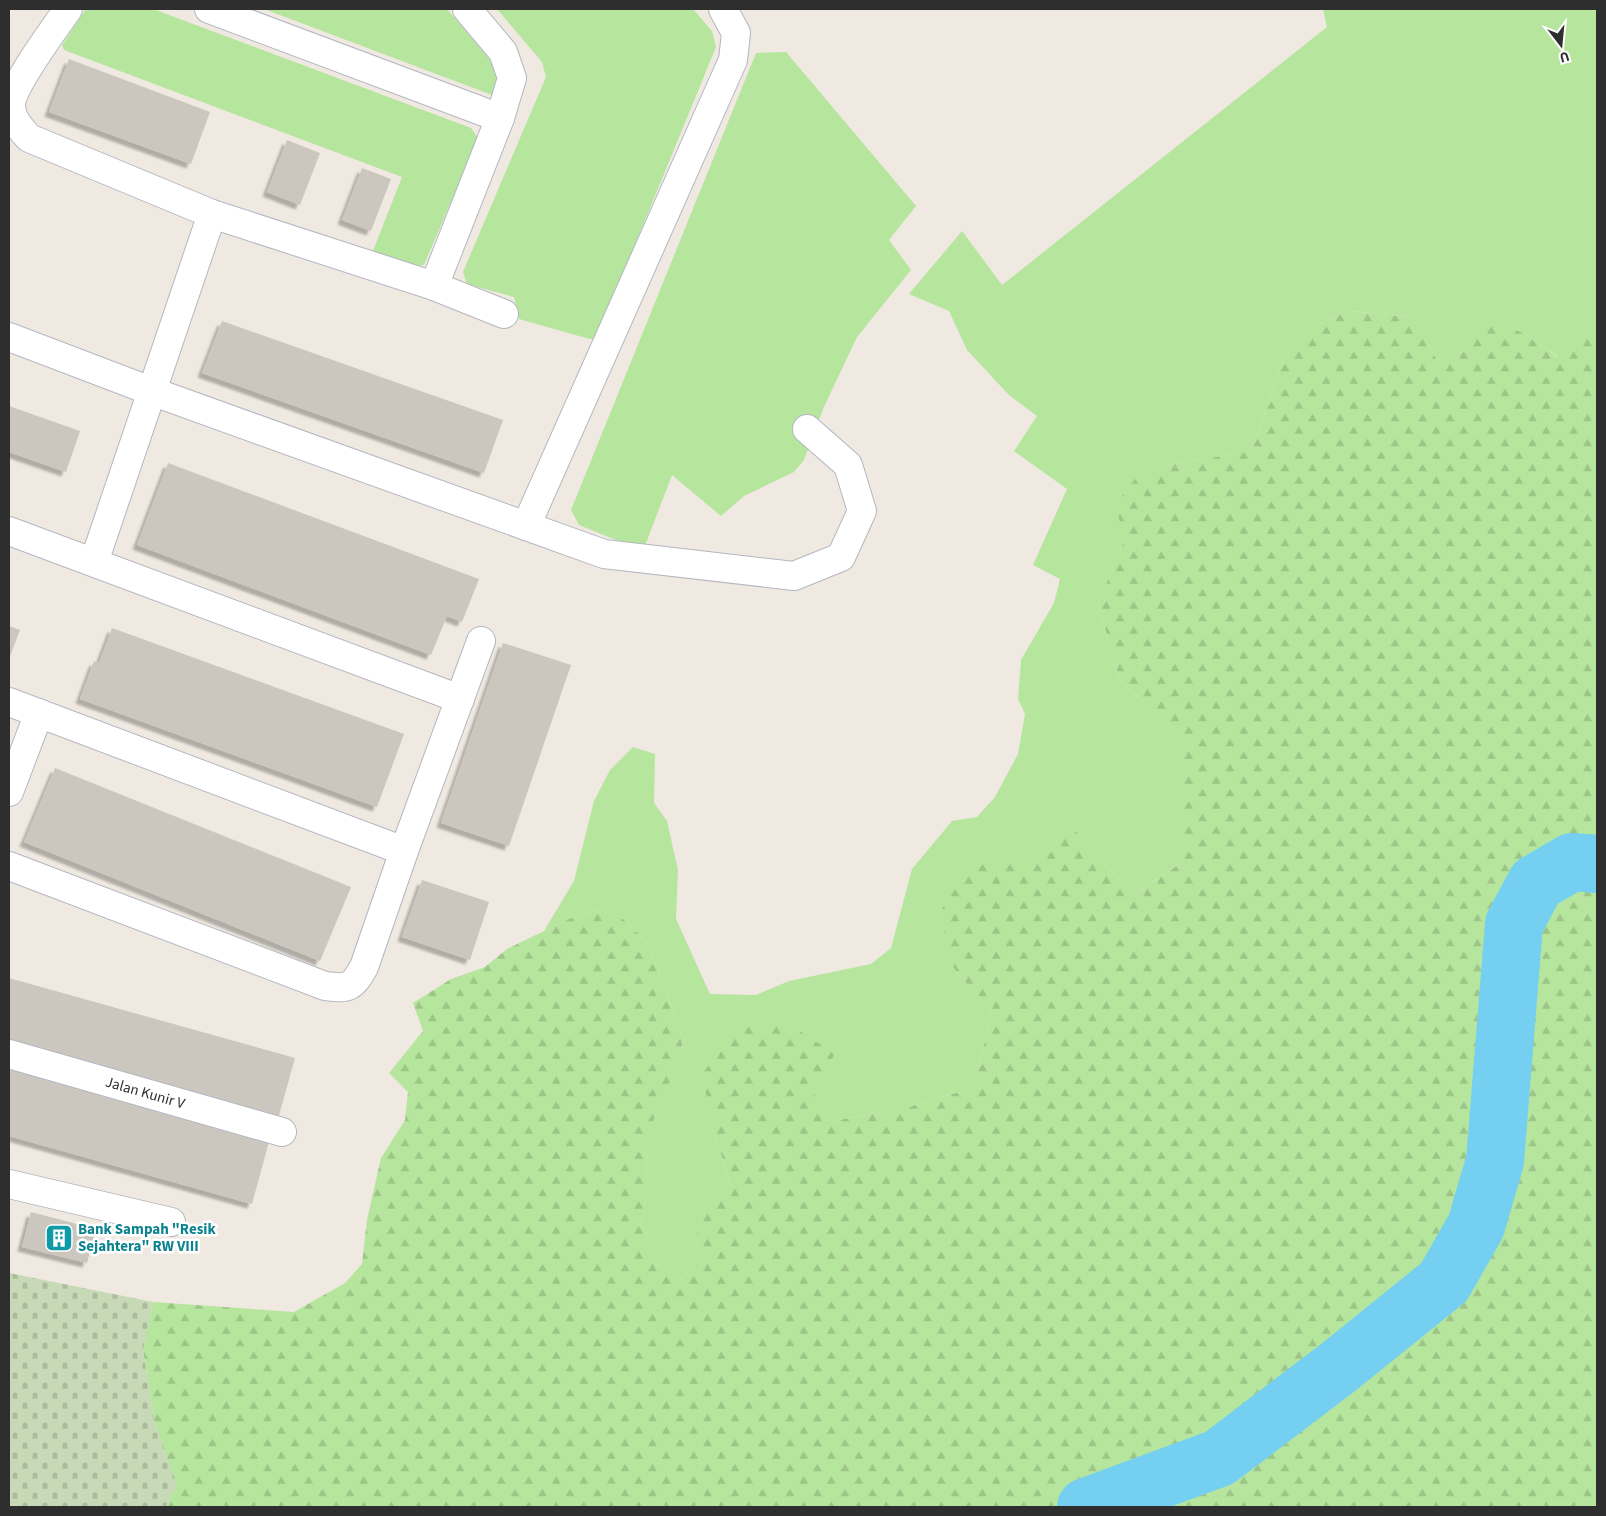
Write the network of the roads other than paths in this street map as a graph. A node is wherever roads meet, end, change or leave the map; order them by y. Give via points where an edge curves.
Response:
1 (68, 9) edge
2 (209, 9) edge
3 (467, 9) edge
4 (723, 9) edge
5 (500, 118) junction
6 (212, 214) junction
7 (434, 286) junction
8 (504, 314) dead end
9 (9, 337) edge
10 (151, 391) junction
11 (807, 429) dead end
12 (526, 526) junction
13 (9, 531) edge
14 (94, 562) junction
15 (481, 641) dead end
16 (460, 699) junction
17 (9, 702) edge
18 (39, 713) junction
19 (9, 792) edge
20 (404, 851) junction
21 (9, 866) edge
22 (9, 1054) edge
23 (282, 1132) dead end
24 (9, 1184) edge
25 (171, 1222) dead end

1 - 6 street via 15,89 11,106 16,124 29,138
2 - 5 street
3 - 5 street via 503,52 512,78
4 - 12 street via 736,33 733,60
5 - 7 street
6 - 7 street
6 - 10 street
7 - 8 street
9 - 10 street
10 - 12 street
10 - 14 street
11 - 12 street via 848,465 862,512 842,557 794,576 604,554
13 - 14 street
14 - 16 street
15 - 16 street
16 - 20 street
17 - 18 street
18 - 19 street
18 - 20 street
20 - 21 street via 364,967 355,982 342,988 325,986
22 - 23 street, Jalan Kunir V
24 - 25 street

